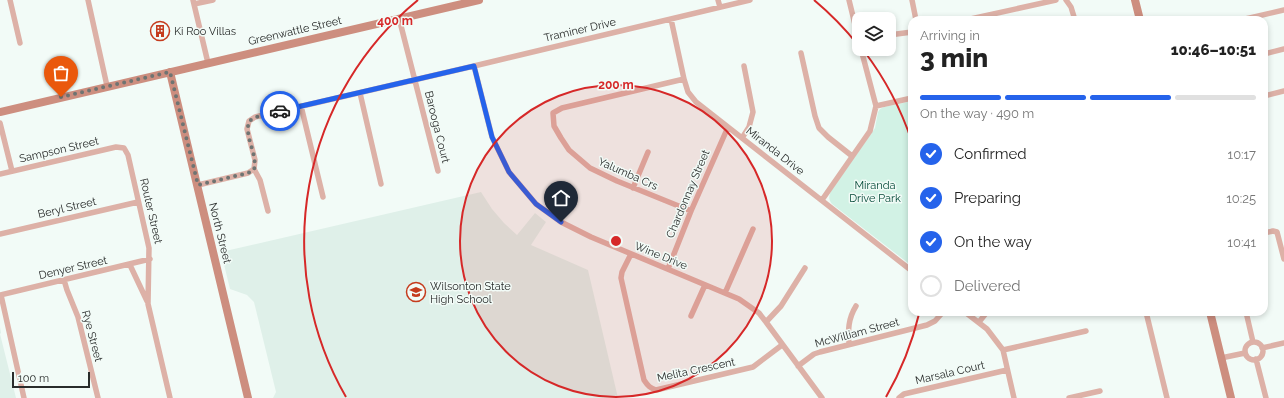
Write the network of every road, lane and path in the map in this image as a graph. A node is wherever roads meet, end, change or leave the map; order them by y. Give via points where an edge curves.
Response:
1 (10, 0) edge
2 (88, 0) edge
3 (213, 0) edge
4 (479, 0) edge
5 (718, 0) edge
6 (750, 0) edge
7 (850, 0) edge
8 (912, 0) edge
9 (1056, 0) edge
10 (1067, 0) edge
11 (1135, 0) edge
12 (194, 2) edge
13 (720, 7) junction
14 (1284, 10) edge
15 (853, 12) edge
16 (915, 16) edge
17 (984, 16) edge
18 (1074, 16) edge
19 (1139, 16) edge
20 (1258, 16) edge
21 (399, 18) junction
22 (671, 19) junction
23 (908, 33) edge
24 (896, 34) edge
25 (20, 43) dead end
26 (1284, 49) edge
27 (801, 53) dead end
28 (1268, 53) edge
29 (863, 56) edge
30 (208, 63) junction
31 (474, 66) junction
32 (744, 66) dead end
33 (170, 72) junction
34 (684, 79) junction
35 (415, 80) junction
36 (107, 86) junction
37 (1284, 91) edge
38 (360, 93) junction
39 (1268, 95) edge
40 (908, 99) edge
41 (301, 106) junction
42 (876, 106) junction
43 (0, 112) edge
44 (0, 123) edge
45 (728, 127) junction
46 (742, 138) junction
47 (124, 148) joint
48 (648, 152) dead end
49 (852, 156) junction
50 (254, 170) junction
51 (12, 171) junction
52 (438, 171) dead end
53 (0, 174) edge
54 (381, 184) dead end
55 (198, 185) junction
56 (633, 188) junction
57 (322, 197) dead end
58 (822, 200) junction
59 (138, 202) junction
60 (268, 210) dead end
61 (691, 211) junction
62 (753, 228) dead end
63 (1268, 232) edge
64 (0, 234) edge
65 (631, 254) junction
66 (150, 259) junction
67 (1284, 259) edge
68 (130, 265) junction
69 (805, 268) dead end
70 (908, 268) edge
71 (668, 269) junction
72 (64, 280) junction
73 (705, 285) junction
74 (725, 293) junction
75 (0, 295) edge
76 (148, 304) junction
77 (856, 306) dead end
78 (691, 316) dead end
79 (940, 316) edge
80 (971, 316) edge
81 (984, 316) edge
82 (1147, 316) edge
83 (1211, 316) edge
84 (1247, 316) edge
85 (766, 322) junction
86 (979, 322) junction
87 (1086, 331) dead end
88 (1253, 342) junction
89 (1284, 343) edge
90 (782, 344) junction
91 (849, 344) junction
92 (1262, 348) junction
93 (1003, 350) junction
94 (1246, 353) junction
95 (1221, 358) junction
96 (1256, 359) junction
97 (798, 366) junction
98 (1007, 370) junction
99 (1100, 391) dead end
100 (24, 398) edge
101 (98, 398) edge
102 (170, 398) edge
103 (248, 398) edge
104 (822, 398) edge
105 (899, 398) edge
106 (1014, 398) edge
107 (1070, 398) edge
108 (1167, 398) edge
109 (1231, 398) edge
110 (1266, 398) edge

1 - 25 street
2 - 36 street
3 - 12 street
4 - 21 main road, Greenwattle Street
5 - 13 street
6 - 13 street, Traminer Drive
7 - 15 street
8 - 16 street
9 - 17 street
10 - 18 street
11 - 19 main road
12 - 30 street
13 - 22 street, Traminer Drive
14 - 20 street
21 - 30 main road, Greenwattle Street
21 - 35 street, Barooga Court
22 - 31 street, Traminer Drive
22 - 34 street, Miranda Drive
23 - 24 street
26 - 28 street
27 - 49 street via 819,128
29 - 42 street
30 - 33 main road, Greenwattle Street
31 - 35 street, Traminer Drive
31 - 65 street, Wine Drive via 492,137 509,172 536,204 561,222
32 - 46 street via 753,112 749,127
33 - 36 main road, Greenwattle Street
33 - 55 main road, North Street
34 - 45 street, Miranda Drive via 688,92 696,102
34 - 56 street, Yalumba Crs via 562,108 553,113 554,126 578,159 602,175
35 - 38 street, Traminer Drive
35 - 52 street, Barooga Court
36 - 43 main road, Greenwattle Street
37 - 39 street
38 - 41 street, Traminer Drive
38 - 54 street
40 - 42 street
41 - 50 street, Traminer Drive via 249,121 247,129 255,160
41 - 57 street
42 - 49 street via 870,131
44 - 51 street
45 - 46 street, Miranda Drive
45 - 61 street, Chardonnay Street
46 - 58 street, Miranda Drive
47 - 51 street, Sampson Street via 116,147
47 - 59 street, Router Street via 128,155
48 - 56 street
49 - 58 street
50 - 55 street
50 - 60 street via 260,180
51 - 53 street, Sampson Street
55 - 103 main road, North Street
56 - 61 street, Yalumba Crs
58 - 70 street, Miranda Drive
59 - 64 street, Beryl Street
59 - 66 street, Router Street
61 - 71 street, Chardonnay Street
62 - 74 street
63 - 67 street via 1277,232
65 - 71 street, Wine Drive
65 - 90 street, Melita Crescent via 622,272 622,282 644,380 651,388 656,390 753,367
66 - 68 street, Denyer Street
66 - 76 street, Router Street
68 - 72 street, Denyer Street
68 - 76 street, Router Street
69 - 85 street via 781,306
71 - 73 street, Wine Drive
72 - 75 street, Denyer Street
72 - 101 street, Rye Street via 78,317
73 - 74 street, Wine Drive
73 - 78 street
74 - 85 street, Wine Drive via 748,305
75 - 100 street
76 - 102 street, Router Street
77 - 91 street via 849,322
79 - 91 street, McWilliam Street via 922,327
80 - 86 street
81 - 86 street
82 - 108 street
83 - 95 main road
84 - 88 street
85 - 90 street, Wine Drive
86 - 93 street via 988,329
87 - 93 street
88 - 92 street
88 - 94 street via 1247,346
89 - 92 street
90 - 97 street, Wine Drive
91 - 97 street, McWilliam Street via 820,352
92 - 96 street via 1262,355
93 - 98 street
94 - 95 street
94 - 96 street via 1251,359
95 - 109 main road
96 - 110 street
97 - 104 street, Wine Drive
98 - 105 street, Marsala Court via 904,394
98 - 106 street
99 - 107 street

